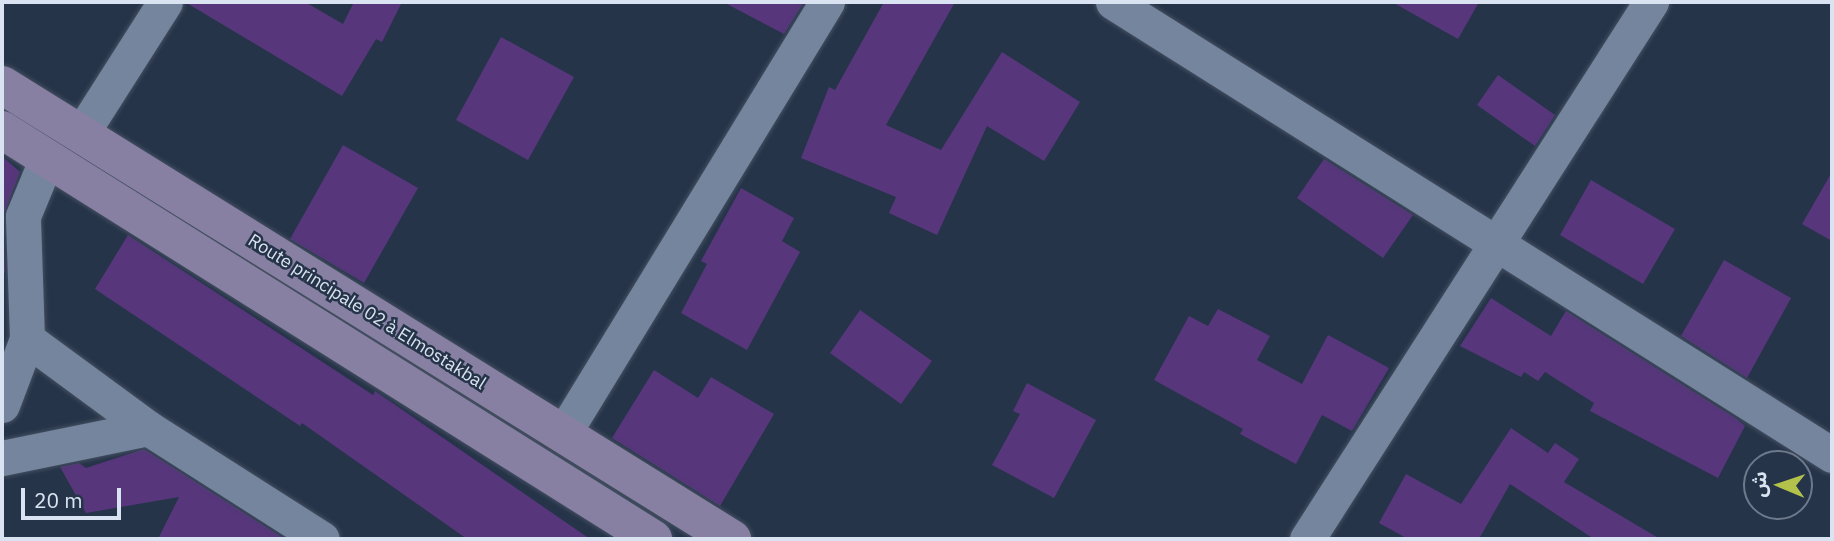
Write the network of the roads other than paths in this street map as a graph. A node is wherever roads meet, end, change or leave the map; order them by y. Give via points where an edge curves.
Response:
1 (165, 2) edge
2 (827, 2) edge
3 (1113, 2) edge
4 (1651, 2) edge
5 (2, 85) edge
6 (2, 130) edge
7 (81, 134) junction
8 (47, 158) junction
9 (1496, 244) junction
10 (27, 339) junction
11 (2, 405) edge
12 (148, 428) junction
13 (564, 435) junction
14 (1832, 455) edge
15 (2, 458) edge
16 (613, 529) edge
17 (323, 539) edge
18 (653, 539) edge
19 (732, 539) edge
20 (1307, 539) edge

1 - 7 street
2 - 13 street
3 - 9 street
4 - 9 street
5 - 7 main road, Route principale 02 à Elmostakbal
6 - 8 main road
7 - 13 main road, Route principale 02 à Elmostakbal
8 - 10 street via 23,216
8 - 16 main road
9 - 14 street
9 - 20 street
10 - 11 street
10 - 12 street
12 - 15 street
12 - 17 street
13 - 19 main road, Route principale 02 à Elmostakbal
16 - 18 main road

